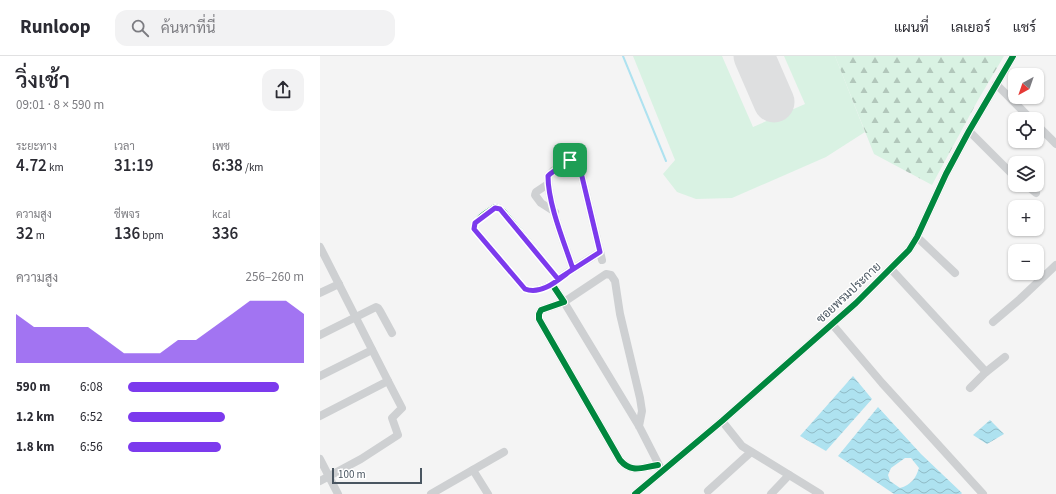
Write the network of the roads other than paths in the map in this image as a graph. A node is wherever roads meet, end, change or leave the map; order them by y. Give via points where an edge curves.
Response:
1 (1014, 56) edge
2 (996, 84) junction
3 (1024, 112) edge
4 (969, 131) junction
5 (1044, 132) edge
6 (1056, 144) edge
7 (1008, 170) edge
8 (548, 184) junction
9 (554, 212) junction
10 (917, 237) junction
11 (321, 250) edge
12 (1056, 265) edge
13 (573, 269) junction
14 (891, 269) junction
15 (955, 274) dead end
16 (555, 281) junction
17 (339, 284) junction
18 (320, 293) edge
19 (564, 302) junction
20 (356, 317) junction
21 (993, 322) dead end
22 (832, 324) junction
23 (392, 333) dead end
24 (320, 335) edge
25 (372, 350) junction
26 (1005, 357) dead end
27 (986, 372) junction
28 (320, 376) edge
29 (388, 381) junction
30 (970, 388) dead end
31 (320, 416) edge
32 (722, 421) junction
33 (639, 426) junction
34 (504, 452) dead end
35 (751, 452) junction
36 (320, 459) edge
37 (660, 468) junction
38 (473, 470) junction
39 (789, 475) junction
40 (328, 476) junction
41 (320, 481) edge
42 (708, 491) dead end
43 (338, 494) edge
44 (432, 494) edge
45 (488, 494) edge
46 (635, 494) edge
47 (771, 494) edge
48 (820, 494) edge
49 (983, 494) edge

1 - 2 street, ซอยพรมประกาย
2 - 3 street
2 - 4 street, ซอยพรมประกาย
4 - 7 street
4 - 10 street, ซอยพรมประกาย
5 - 6 street
8 - 9 street
8 - 9 street via 536,192 535,196
8 - 13 street via 548,176 570,160 579,164 601,256
9 - 13 street
10 - 14 street, ซอยพรมประกาย
10 - 15 street
11 - 17 street
12 - 21 street
13 - 16 street
14 - 22 street, ซอยพรมประกาย
14 - 27 street
16 - 16 street via 541,289 525,289 474,229 477,220 495,208 503,211
16 - 19 street
17 - 18 street
17 - 20 street
19 - 33 street
19 - 33 street via 602,276 608,274 614,278 642,406
19 - 37 street via 541,310 539,319 620,460 624,466 632,469
20 - 23 street via 376,307
20 - 24 street
20 - 25 street
22 - 32 street, ซอยพรมประกาย
22 - 49 street
25 - 28 street
25 - 29 street
26 - 27 street
27 - 30 street
29 - 31 street
29 - 40 street via 402,408 392,418 398,435 362,459
32 - 35 street via 742,446
32 - 37 street, ซอยพรมประกาย
33 - 37 street
34 - 38 street
35 - 39 street
35 - 42 street
36 - 40 street
37 - 46 street, ซอยพรมประกาย
38 - 44 street
38 - 45 street
39 - 47 street
39 - 48 street
40 - 41 street
40 - 43 street

